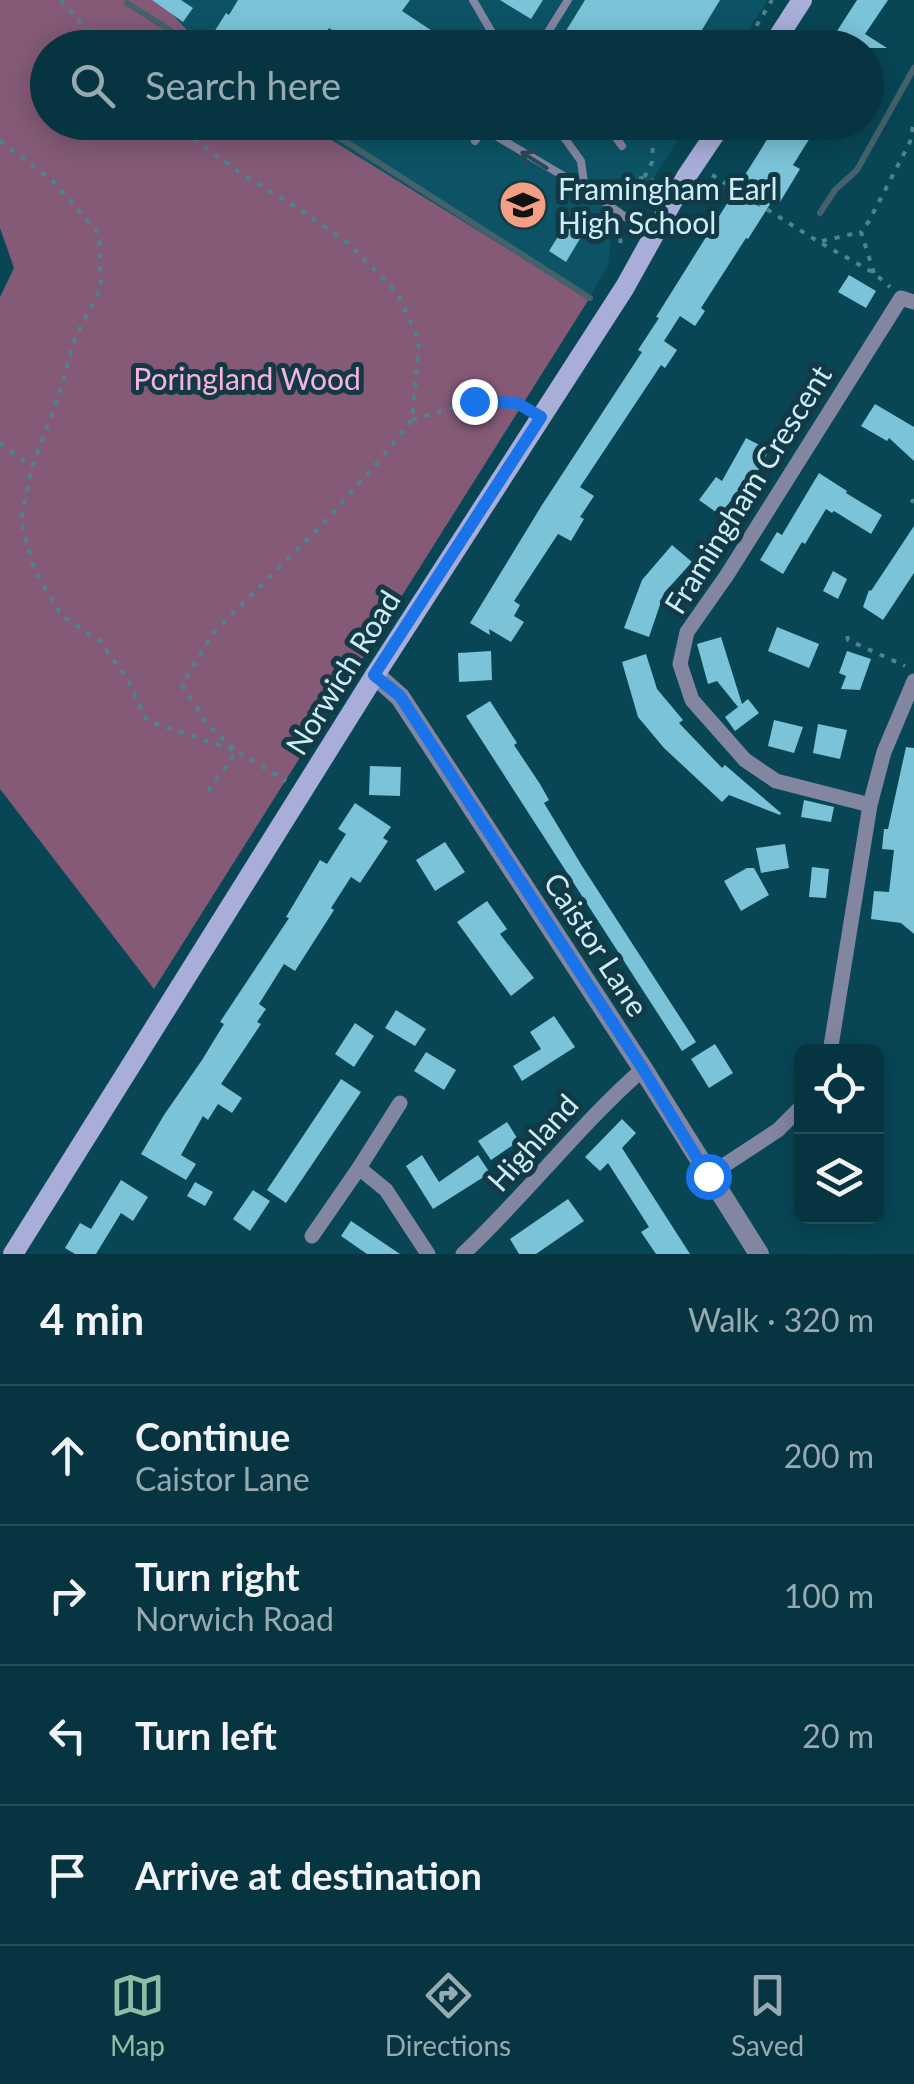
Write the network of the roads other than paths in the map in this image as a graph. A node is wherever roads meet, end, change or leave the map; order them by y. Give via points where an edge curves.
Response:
1 (473, 0) edge
2 (568, 0) edge
3 (802, 0) edge
4 (490, 30) edge
5 (549, 30) edge
6 (783, 30) edge
7 (508, 140) edge
8 (567, 140) edge
9 (618, 140) edge
10 (711, 140) edge
11 (622, 146) dead end
12 (585, 190) junction
13 (652, 236) junction
14 (908, 300) edge
15 (374, 675) junction
16 (914, 681) edge
17 (870, 805) junction
18 (831, 1044) edge
19 (643, 1069) junction
20 (400, 1103) dead end
21 (794, 1114) edge
22 (359, 1168) junction
23 (708, 1176) junction
24 (312, 1236) dead end
25 (13, 1254) edge
26 (428, 1254) edge
27 (463, 1254) edge
28 (759, 1254) edge

1 - 4 lane
2 - 5 lane
3 - 6 main road
12 -> 7 lane
8 - 12 lane via 581,161
9 - 11 lane
10 - 13 main road, Norwich Road
12 - 13 lane
13 - 15 main road, Norwich Road
14 - 17 street, Framingham Crescent via 687,632 680,664 692,700 745,760 776,781
15 - 19 street, Caistor Lane via 400,696
15 - 25 main road, Norwich Road
16 - 17 street
17 - 18 street
19 - 23 street, Caistor Lane
19 - 27 street, Highland
20 - 22 street
21 - 23 street
22 - 24 street
22 - 26 street via 386,1190
23 - 28 street, Caistor Lane

